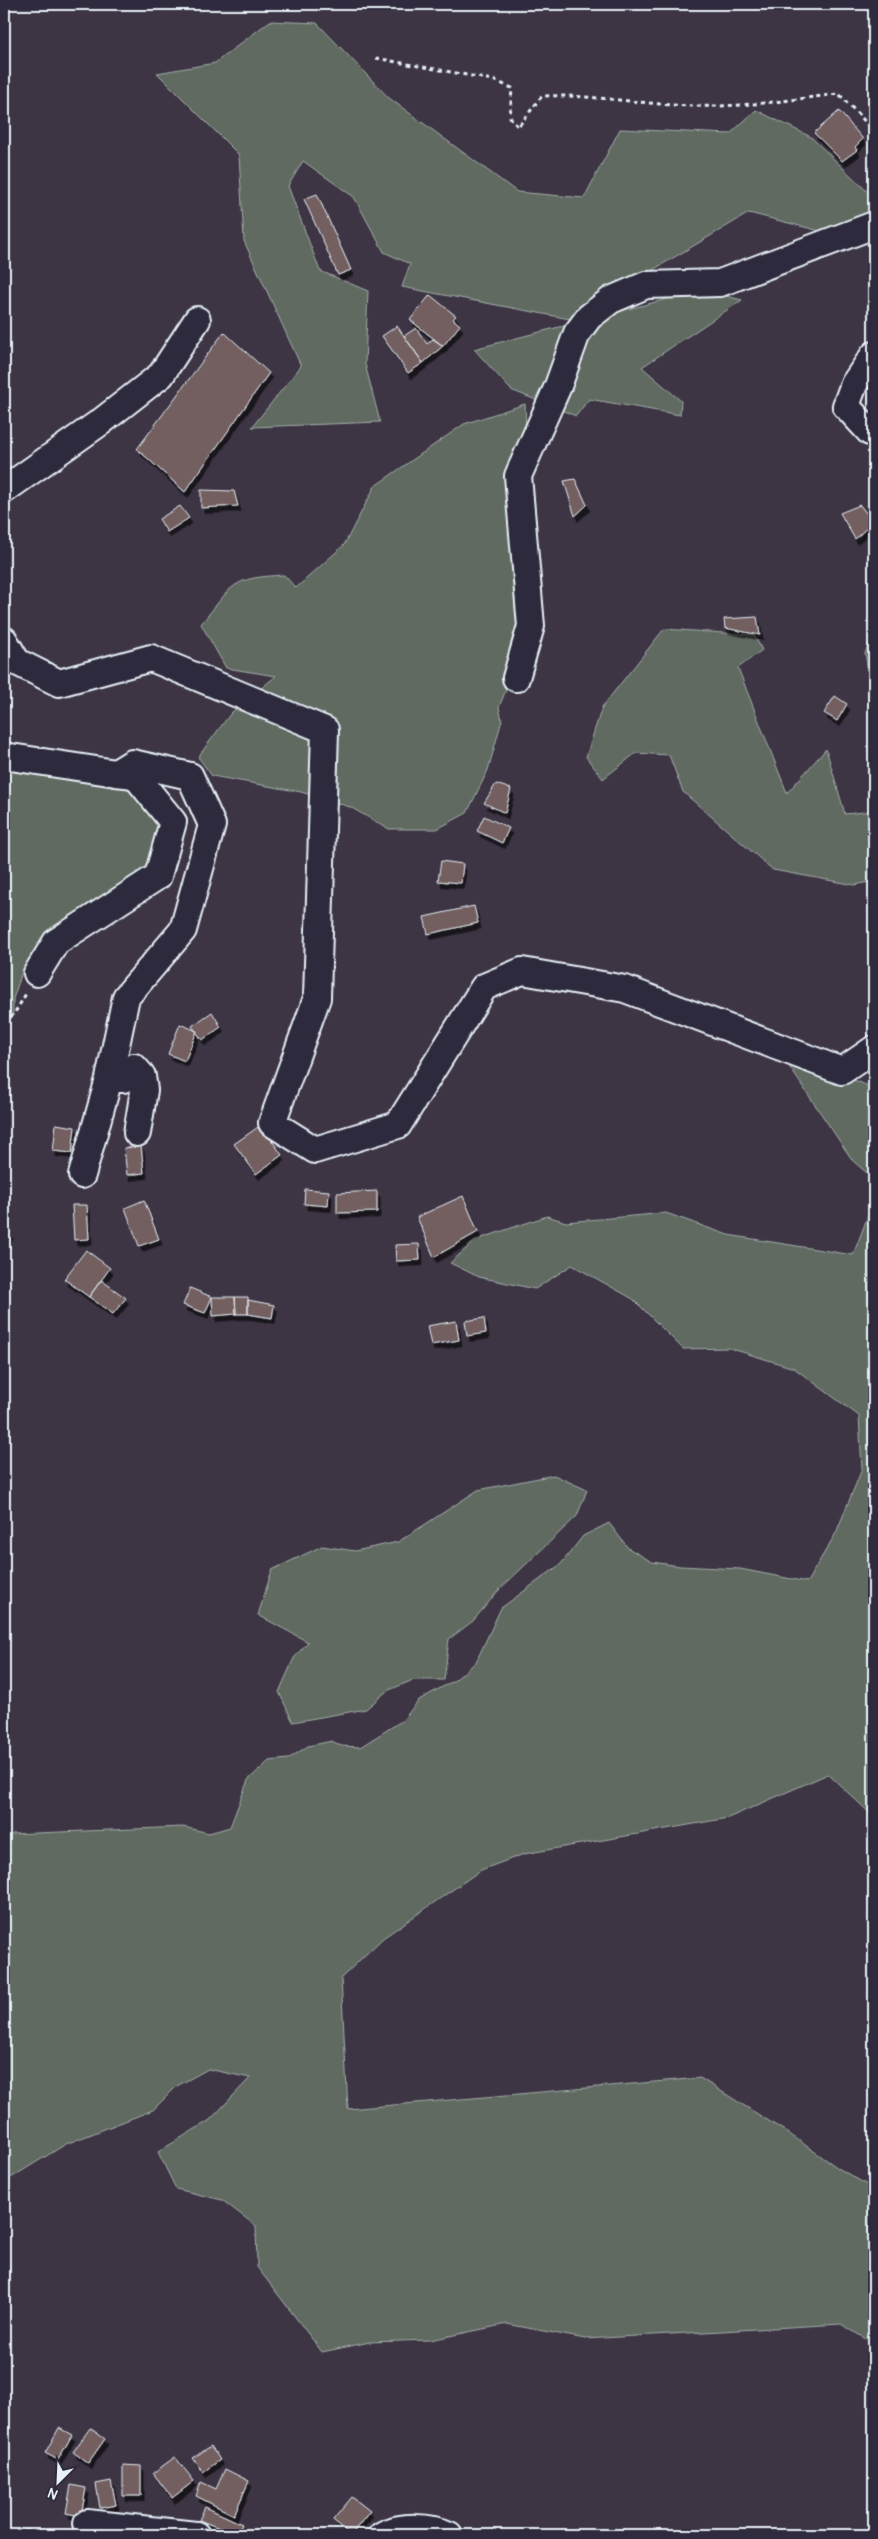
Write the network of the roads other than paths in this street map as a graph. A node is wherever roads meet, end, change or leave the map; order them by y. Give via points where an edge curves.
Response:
1 (874, 224) edge
2 (197, 320) dead end
3 (874, 354) edge
4 (870, 432) dead end
5 (4, 490) edge
6 (4, 640) edge
7 (516, 678) dead end
8 (4, 756) edge
9 (116, 773) junction
10 (37, 973) road end
11 (874, 1049) edge
12 (109, 1079) junction
13 (137, 1133) dead end
14 (82, 1175) dead end
15 (87, 2523) dead end
16 (196, 2535) edge
17 (382, 2535) edge
18 (450, 2535) edge

1 - 7 street via 720,283 646,285 611,300 589,317 577,333 558,386 518,476 531,626
2 - 5 street via 161,375
3 - 4 street via 854,384 846,406
6 - 11 street via 17,662 59,683 150,658 324,730 317,998 272,1123 315,1150 398,1125 484,987 522,971 625,989 842,1071
8 - 9 street
9 - 10 street via 135,775 173,822 158,876 56,942
9 - 12 street via 132,763 190,776 212,825 183,930 126,997
12 - 13 street via 124,1079 134,1067 142,1076 144,1090
12 - 14 street
15 - 16 street
17 - 18 street via 412,2528

